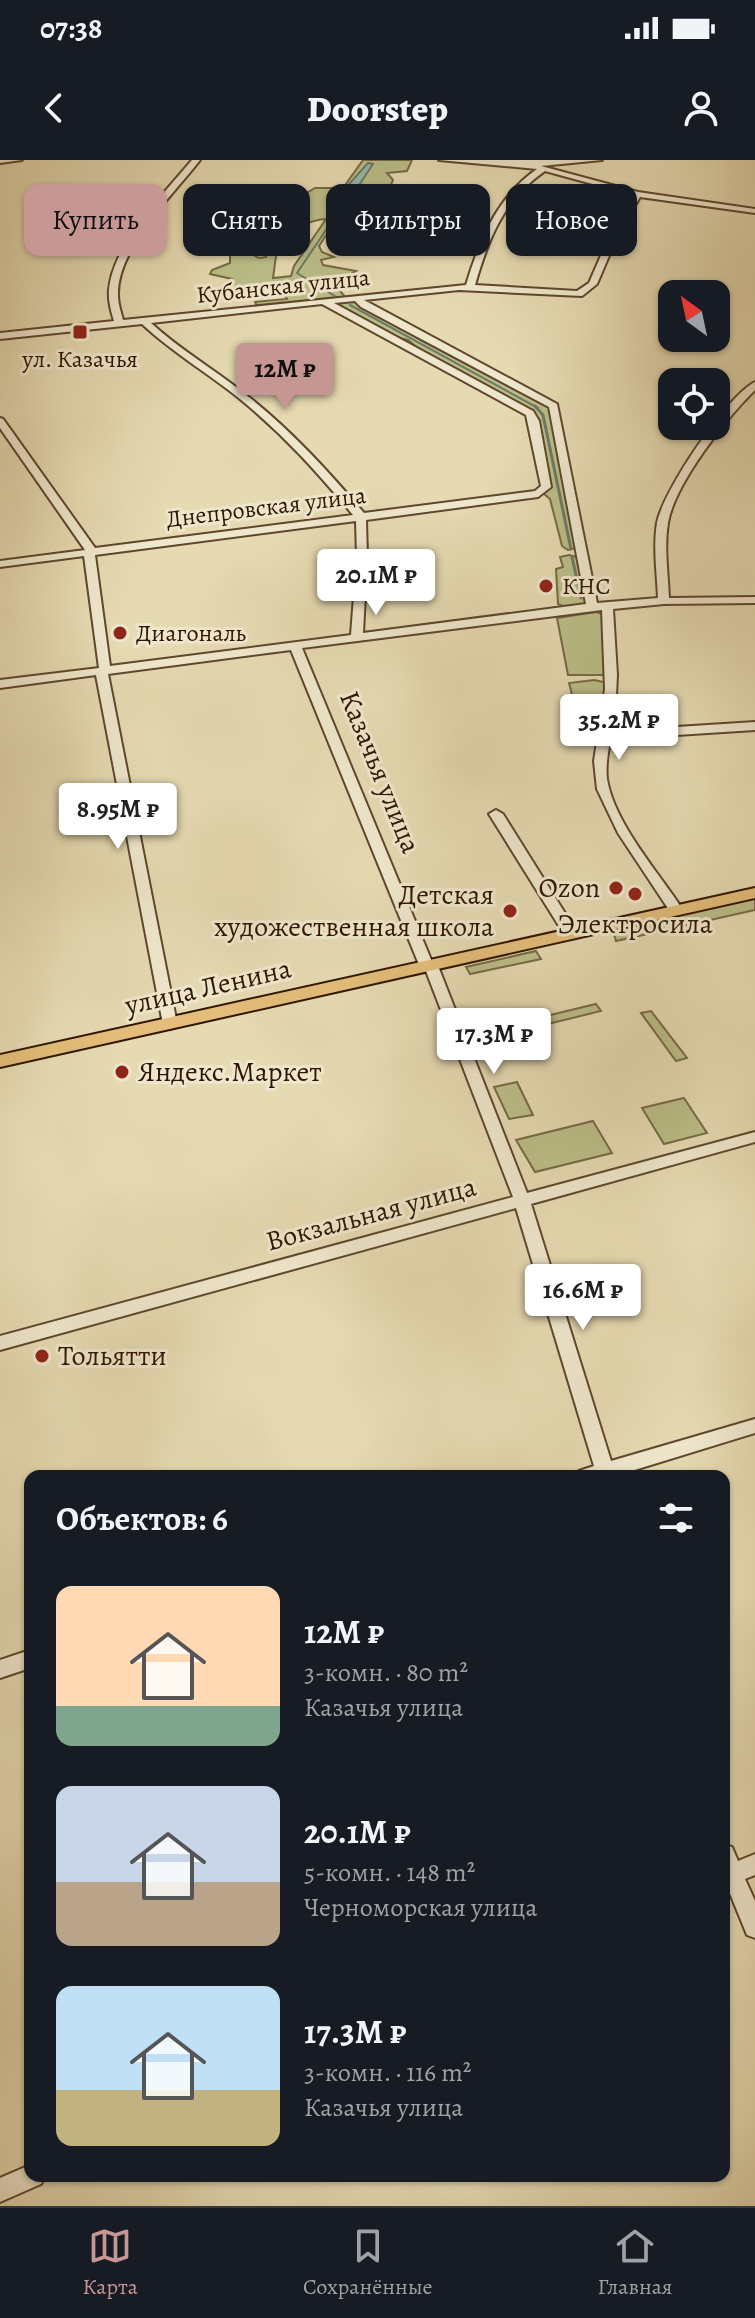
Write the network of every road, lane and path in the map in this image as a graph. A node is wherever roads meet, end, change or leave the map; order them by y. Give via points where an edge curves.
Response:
1 (18, 160) edge
2 (196, 160) edge
3 (443, 160) edge
4 (598, 160) edge
5 (0, 161) edge
6 (502, 162) edge
7 (526, 164) junction
8 (543, 169) junction
9 (638, 194) junction
10 (755, 211) edge
11 (470, 287) junction
12 (358, 299) junction
13 (325, 302) junction
14 (144, 321) junction
15 (119, 324) junction
16 (0, 336) edge
17 (755, 385) edge
18 (0, 421) edge
19 (361, 517) junction
20 (91, 552) junction
21 (0, 564) edge
22 (755, 600) edge
23 (664, 601) junction
24 (607, 605) junction
25 (592, 607) junction
26 (357, 637) junction
27 (295, 645) junction
28 (103, 671) junction
29 (0, 684) edge
30 (608, 718) junction
31 (755, 726) edge
32 (496, 814) dead end
33 (755, 893) edge
34 (676, 910) junction
35 (571, 934) junction
36 (429, 966) junction
37 (170, 1024) junction
38 (0, 1061) edge
39 (755, 1137) edge
40 (522, 1200) junction
41 (0, 1343) edge
42 (755, 1426) edge
43 (604, 1470) edge
44 (615, 1470) edge
45 (24, 1661) edge
46 (0, 1669) edge
47 (755, 1864) edge
48 (730, 1867) edge
49 (730, 1876) edge
50 (755, 1927) edge
51 (24, 2180) edge
52 (0, 2190) edge

1 - 5 street
2 - 15 street via 125,255 112,291
3 - 6 street
4 - 7 street
6 - 7 street
7 - 8 street
8 - 9 street
8 - 11 street via 493,220
9 - 10 street
9 - 11 street, Кубанская улица via 585,291
11 - 12 street, Кубанская улица
12 - 13 street, Кубанская улица
12 - 25 street via 426,341 554,406
13 - 14 street, Кубанская улица
13 - 19 street, Днепровская улица via 530,413 546,487 538,494
14 - 15 street, Кубанская улица
14 - 19 street via 307,453
15 - 16 street, Кубанская улица
17 - 23 street via 731,409 665,512
18 - 20 street
19 - 20 street, Днепровская улица
19 - 26 street
20 - 21 street, Днепровская улица
20 - 28 street
22 - 23 street
23 - 24 street
24 - 25 street
24 - 30 street
25 - 26 street
26 - 27 street
27 - 28 street
27 - 36 street, Казачья улица
28 - 29 street
28 - 37 street
30 - 31 street via 661,732
30 - 34 street via 600,752 606,798
32 - 35 street
33 - 34 main road, улица Ленина
34 - 35 main road, улица Ленина
35 - 36 main road, улица Ленина
36 - 37 main road, улица Ленина
36 - 40 street, Казачья улица
37 - 38 main road, улица Ленина
39 - 40 street, Вокзальная улица
40 - 41 street, Вокзальная улица
40 - 43 street, Казачья улица
42 - 44 street
45 - 46 street
47 - 48 street
49 - 50 street
51 - 52 street

